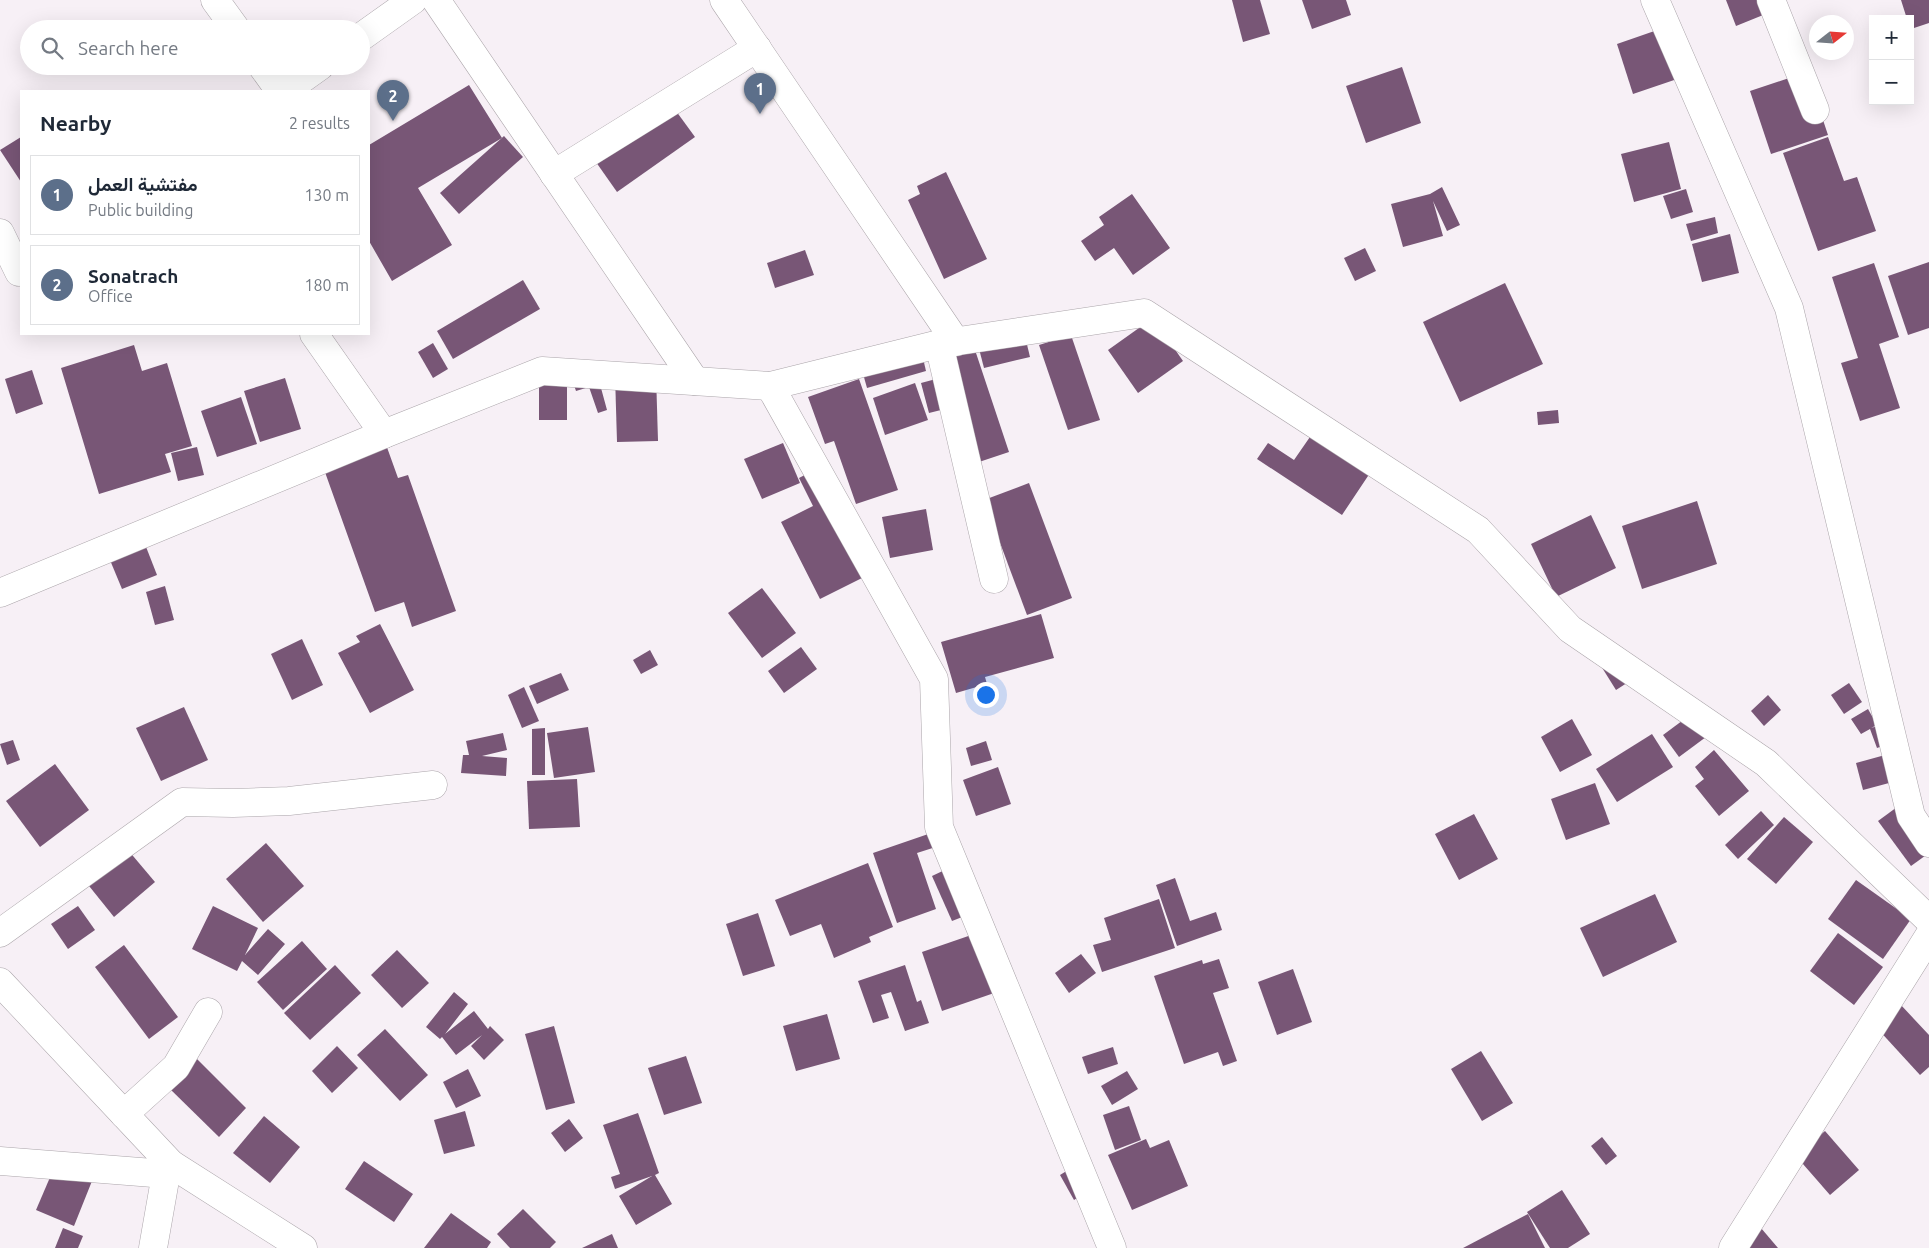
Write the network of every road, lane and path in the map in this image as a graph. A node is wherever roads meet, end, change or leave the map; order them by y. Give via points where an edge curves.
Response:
1 (215, 0) edge
2 (413, 0) edge
3 (436, 0) edge
4 (724, 0) edge
5 (1655, 0) edge
6 (1772, 0) edge
7 (229, 20) edge
8 (370, 31) edge
9 (757, 48) junction
10 (268, 75) edge
11 (307, 75) edge
12 (279, 90) edge
13 (286, 90) edge
14 (1815, 110) dead end
15 (554, 174) junction
16 (0, 233) edge
17 (13, 276) edge
18 (315, 335) edge
19 (948, 343) junction
20 (695, 381) junction
21 (770, 386) junction
22 (384, 434) junction
23 (994, 579) dead end
24 (0, 593) edge
25 (434, 784) dead end
26 (1929, 843) edge
27 (1929, 920) edge
28 (0, 933) edge
29 (1929, 936) edge
30 (0, 982) edge
31 (208, 1012) dead end
32 (124, 1114) junction
33 (0, 1161) edge
34 (168, 1169) junction
35 (153, 1248) edge
36 (303, 1248) edge
37 (1112, 1248) edge
38 (1733, 1248) edge

1 - 7 street
2 - 8 street
3 - 15 street
4 - 9 street
5 - 26 street via 1789,308 1911,816
6 - 14 street
9 - 15 street
9 - 19 street
10 - 12 street
11 - 13 street
15 - 20 street
16 - 17 street
18 - 22 street
19 - 21 street
19 - 23 street
19 - 27 street via 1144,312 1478,530 1570,629 1766,763
20 - 21 street
20 - 22 street via 542,371
21 - 37 street via 934,679 939,827
22 - 24 street
25 - 28 street via 290,801 182,802
29 - 38 street
30 - 32 street
31 - 32 street via 176,1067
32 - 34 street
33 - 34 street
34 - 35 street
34 - 36 street

